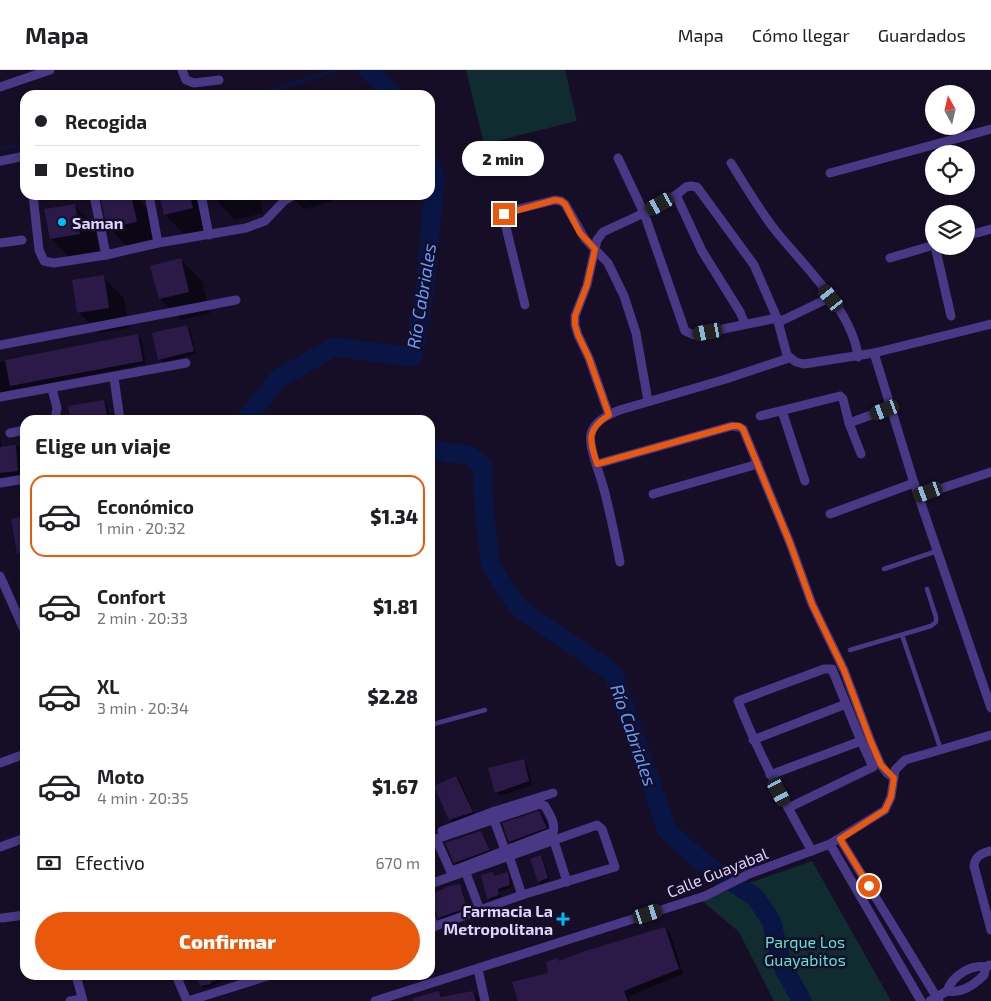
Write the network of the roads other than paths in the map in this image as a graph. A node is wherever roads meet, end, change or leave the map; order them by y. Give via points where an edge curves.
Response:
1 (50, 70) edge
2 (182, 70) edge
3 (219, 80) dead end
4 (0, 87) edge
5 (991, 129) edge
6 (20, 157) edge
7 (618, 158) dead end
8 (0, 161) edge
9 (731, 163) dead end
10 (830, 173) dead end
11 (676, 195) junction
12 (34, 200) edge
13 (95, 200) edge
14 (150, 200) edge
15 (202, 200) edge
16 (285, 200) edge
17 (644, 214) junction
18 (991, 229) edge
19 (975, 233) edge
20 (210, 235) junction
21 (22, 240) dead end
22 (0, 243) edge
23 (158, 243) junction
24 (925, 248) edge
25 (595, 249) junction
26 (106, 255) junction
27 (936, 255) edge
28 (890, 258) dead end
29 (831, 298) junction
30 (236, 300) dead end
31 (525, 305) dead end
32 (951, 316) dead end
33 (778, 320) junction
34 (745, 324) junction
35 (991, 324) edge
36 (0, 345) edge
37 (874, 353) junction
38 (858, 357) junction
39 (790, 358) junction
40 (186, 363) dead end
41 (114, 378) junction
42 (52, 389) junction
43 (0, 397) edge
44 (648, 401) junction
45 (891, 410) junction
46 (782, 411) junction
47 (56, 415) edge
48 (119, 415) edge
49 (609, 415) junction
50 (760, 416) dead end
51 (849, 423) junction
52 (20, 431) edge
53 (10, 433) dead end
54 (860, 454) dead end
55 (597, 464) junction
56 (758, 464) junction
57 (991, 472) edge
58 (20, 480) edge
59 (805, 481) dead end
60 (0, 483) edge
61 (914, 484) junction
62 (653, 494) dead end
63 (918, 496) junction
64 (830, 514) dead end
65 (937, 551) junction
66 (620, 562) dead end
67 (884, 569) dead end
68 (0, 576) edge
69 (927, 589) dead end
70 (20, 621) edge
71 (902, 635) junction
72 (850, 650) dead end
73 (846, 704) junction
74 (991, 708) edge
75 (484, 710) dead end
76 (435, 724) edge
77 (991, 735) edge
78 (753, 740) junction
79 (861, 741) junction
80 (941, 750) junction
81 (20, 756) edge
82 (0, 763) edge
83 (770, 775) junction
84 (894, 778) junction
85 (553, 793) dead end
86 (788, 808) junction
87 (494, 820) junction
88 (435, 837) edge
89 (435, 837) edge
90 (840, 839) junction
91 (20, 840) edge
92 (554, 840) junction
93 (435, 843) edge
94 (830, 844) junction
95 (0, 846) edge
96 (812, 851) junction
97 (991, 851) edge
98 (507, 853) junction
99 (451, 872) junction
100 (466, 872) junction
101 (435, 877) edge
102 (435, 882) edge
103 (567, 882) junction
104 (522, 895) junction
105 (480, 910) junction
106 (20, 916) edge
107 (2, 918) dead end
108 (435, 926) edge
109 (991, 930) edge
110 (989, 965) edge
111 (478, 969) junction
112 (77, 980) edge
113 (178, 980) edge
114 (251, 980) edge
115 (947, 991) junction
116 (82, 1000) edge
117 (936, 1000) edge
118 (70, 1001) edge
119 (188, 1001) edge
120 (375, 1001) edge
121 (485, 1001) edge
122 (921, 1001) edge

1 - 4 street
2 - 3 street via 186,80 194,83
5 - 10 street
6 - 8 street
7 - 17 street
9 - 29 street via 775,230
11 - 17 street
11 - 33 street via 688,186 697,187 754,265
11 - 34 street via 702,251
12 - 26 street via 39,250 44,261 54,263
13 - 26 street
14 - 23 street
15 - 20 street
16 - 20 street via 265,220 246,228
17 - 25 street via 603,232
17 - 34 street via 685,331 694,335
18 - 19 street
20 - 23 street
21 - 22 street
23 - 26 street
24 - 28 street
25 - 31 street via 580,233 561,201 504,213
25 - 44 street via 611,268 628,306
25 - 49 street via 575,325
27 - 32 street
29 - 33 street
29 - 38 street via 854,337
30 - 36 street
33 - 34 street
33 - 39 street
35 - 37 street
37 - 38 street
37 - 45 street
38 - 39 street via 804,364
39 - 44 street
40 - 41 street
41 - 42 street
41 - 48 street
42 - 43 street
42 - 47 street
44 - 49 street
45 - 51 street
45 - 61 street
46 - 50 street
46 - 51 street via 840,396
46 - 59 street
49 - 55 street via 591,433 590,441
51 - 54 street
52 - 53 street
55 - 56 street via 736,426 743,429
55 - 66 street
56 - 62 street
56 - 84 street via 812,604 844,670 871,742 881,765
57 - 63 street
58 - 60 street
61 - 63 street
61 - 64 street
63 - 65 street
65 - 67 lane
65 - 74 street
68 - 70 street
69 - 71 lane via 936,622
71 - 72 lane
71 - 80 lane
73 - 78 street
73 - 78 street via 835,672 828,668 746,697 738,701
73 - 79 street
75 - 76 lane
77 - 80 street
78 - 83 street
79 - 83 street
79 - 86 street via 873,767
80 - 84 street via 905,760 895,770
81 - 82 street
83 - 86 street
84 - 90 street, Calle Guayabal via 885,810
85 - 88 street via 495,811
86 - 96 street
87 - 89 street
87 - 98 street
87 - 98 street via 543,804 554,823 553,832
90 - 94 street, Calle Guayabal
90 - 117 street
91 - 95 street
92 - 98 street
92 - 103 street
92 - 103 street via 597,825 602,829 615,867
93 - 99 street
94 - 96 street, Calle Guayabal
94 - 122 street
96 - 111 street, Calle Guayabal via 749,874 705,896
97 - 109 street via 979,855 974,866
98 - 99 street
98 - 100 street
98 - 104 street
99 - 101 street
100 - 102 street
100 - 105 street
103 - 104 street
104 - 105 street
105 - 108 street
106 - 107 street
110 - 115 street via 972,967 950,982
110 - 115 street via 984,975 966,989 957,993
111 - 120 street, Calle Guayabal
111 - 121 street
112 - 116 street
113 - 119 street
114 - 119 street
115 - 117 street
116 - 118 street

